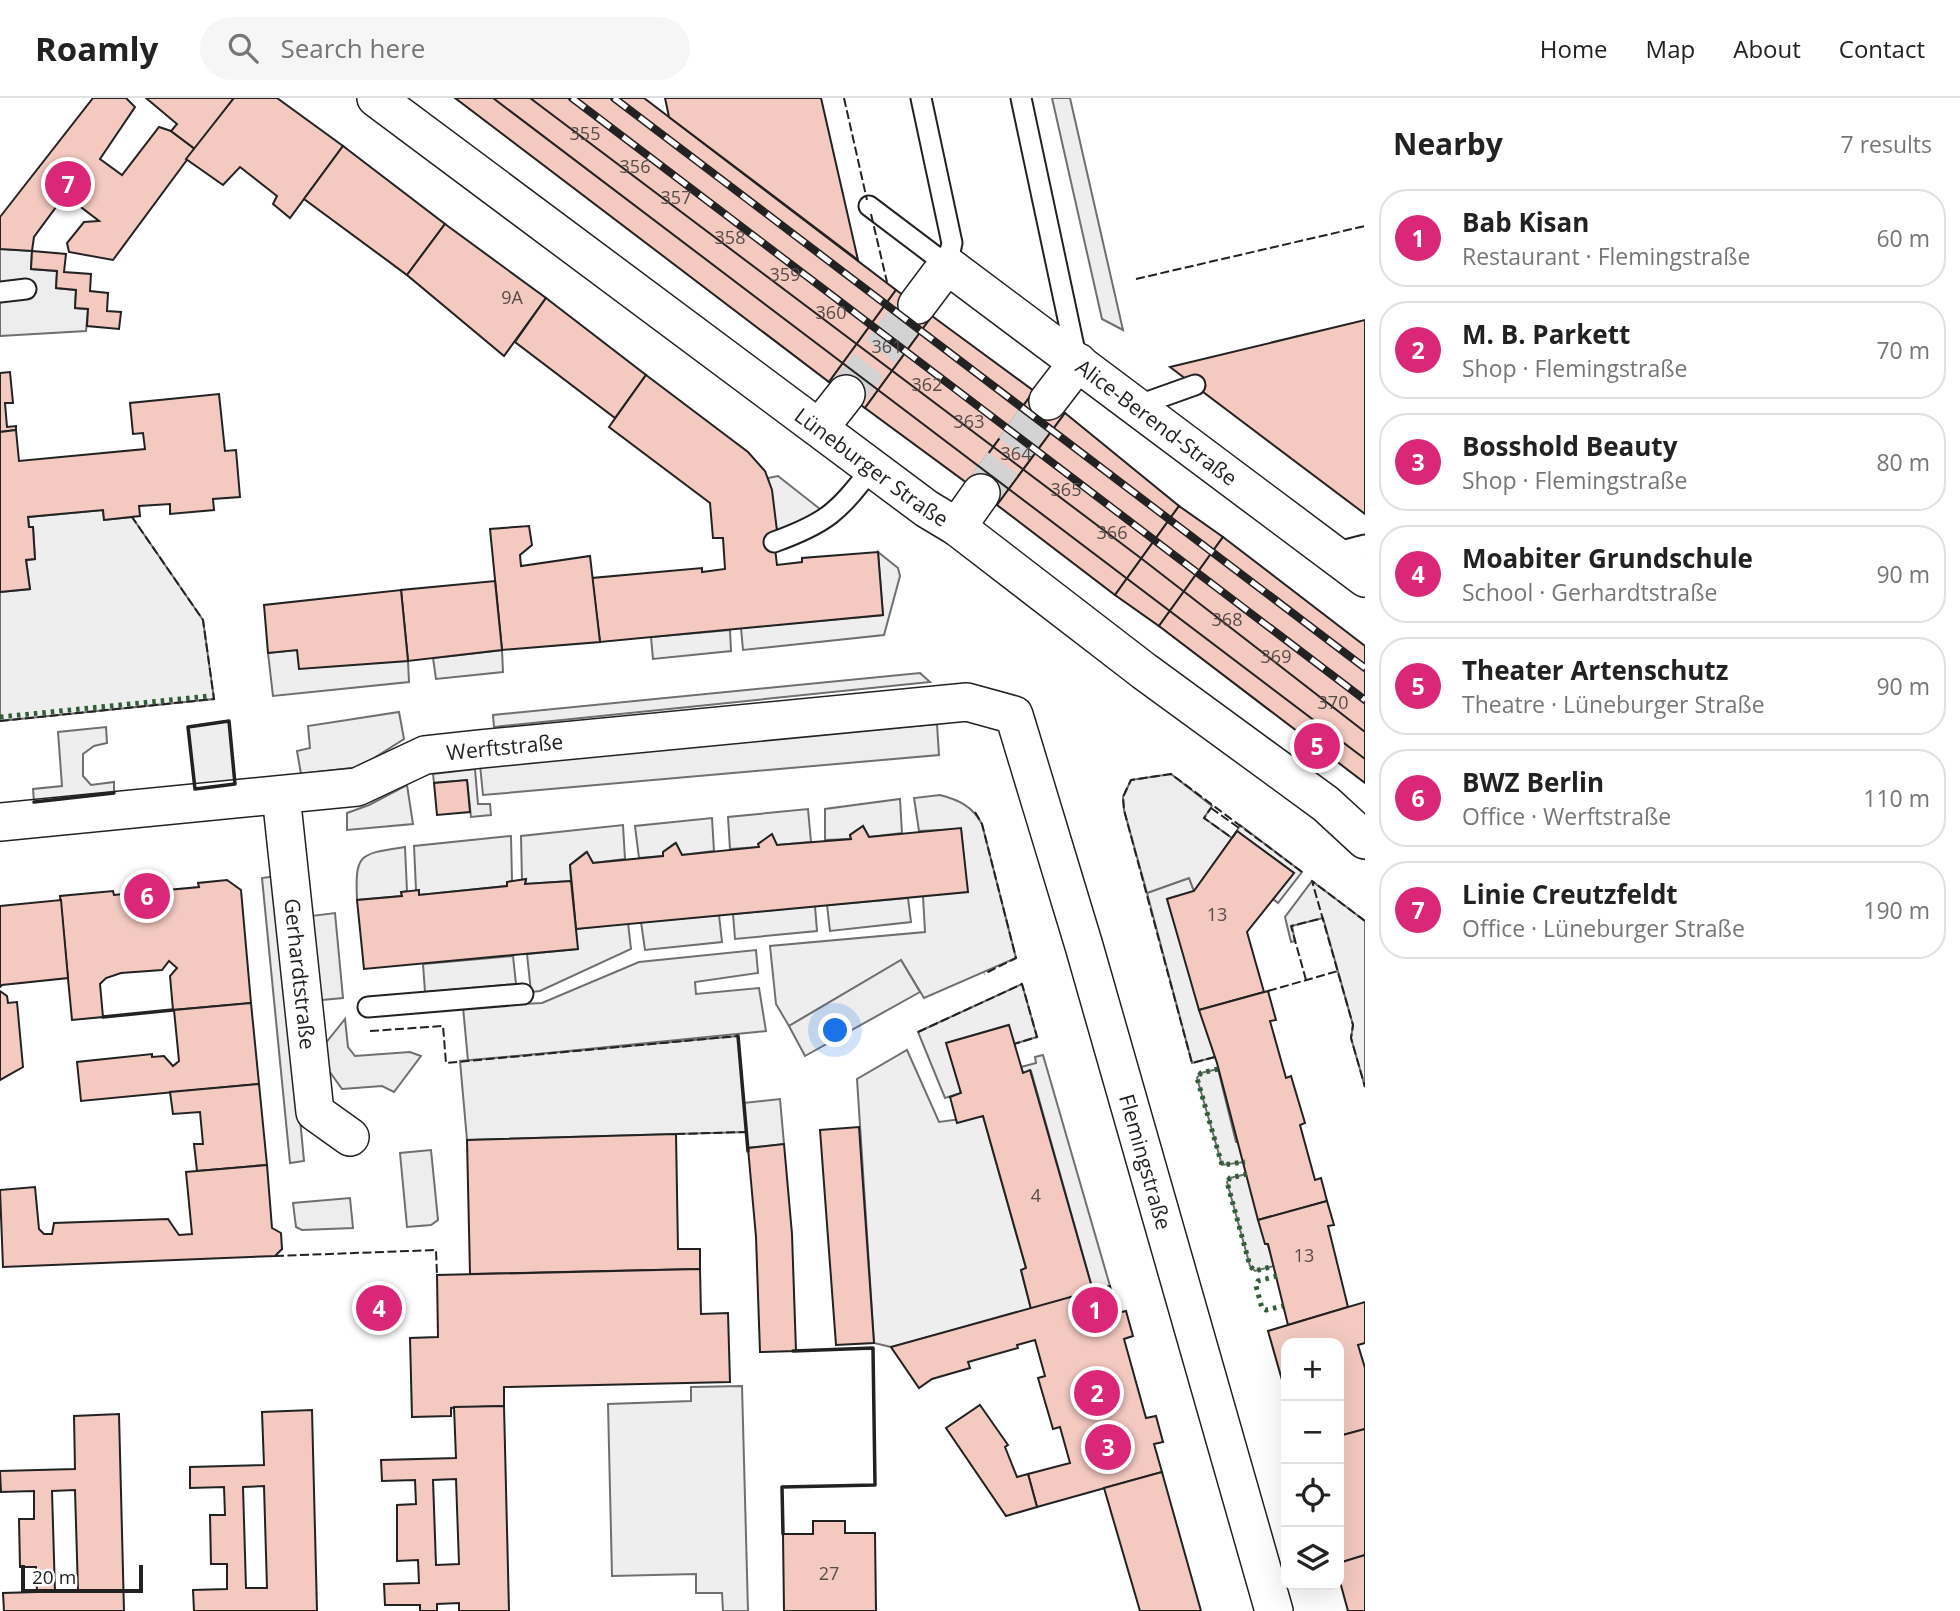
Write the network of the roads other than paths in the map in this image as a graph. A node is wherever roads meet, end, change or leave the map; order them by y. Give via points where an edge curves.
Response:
1 (376, 98) edge
2 (921, 98) edge
3 (1021, 98) edge
4 (869, 206) dead end
5 (947, 265) junction
6 (26, 289) dead end
7 (0, 292) edge
8 (917, 305) tunnel mouth
9 (1077, 362) junction
10 (1195, 385) dead end
11 (846, 394) tunnel mouth
12 (1048, 401) tunnel mouth
13 (1136, 406) junction
14 (820, 427) junction
15 (873, 468) junction
16 (981, 493) tunnel mouth
17 (957, 527) junction
18 (774, 542) dead end
19 (1349, 549) edge
20 (1365, 578) edge
21 (1014, 715) joint
22 (281, 795) junction
23 (0, 822) edge
24 (1365, 840) edge
25 (523, 994) dead end
26 (368, 1007) dead end
27 (350, 1137) dead end
28 (1275, 1611) edge

1 - 14 street, Lüneburger Straße
2 - 5 lane via 952,243
3 - 9 lane
4 - 5 lane
5 - 8 street
5 - 9 street, Alice-Berend-Straße
6 - 7 lane
9 - 12 street
9 - 13 street, Alice-Berend-Straße
10 - 13 lane
11 - 14 street
13 - 19 street, Alice-Berend-Straße via 1237,484
14 - 15 street, Lüneburger Straße
15 - 17 street, Lüneburger Straße
15 - 18 lane via 849,498 815,527
16 - 17 street
17 - 24 street, Lüneburger Straße via 1326,804
19 - 20 street, Alice-Berend-Straße
21 - 22 street, Werftstraße via 967,702 425,755 357,787
21 - 28 street, Flemingstraße
22 - 23 street, Werftstraße
22 - 27 street, Gerhardtstraße via 315,1112
25 - 26 lane

